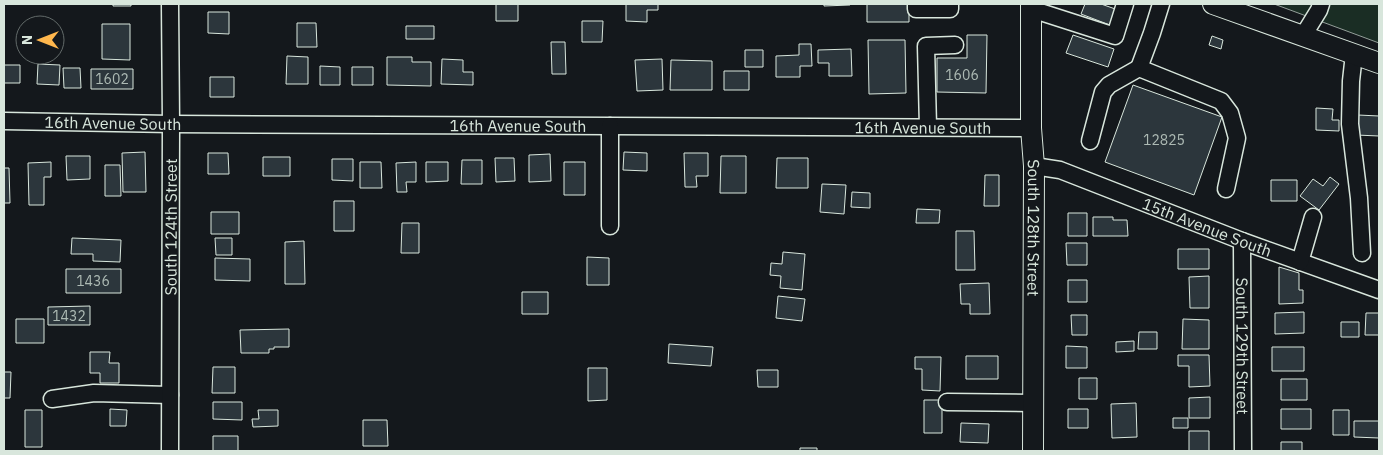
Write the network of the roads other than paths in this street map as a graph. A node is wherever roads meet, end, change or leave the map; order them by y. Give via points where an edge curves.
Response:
1 (170, 4) edge
2 (916, 4) edge
3 (950, 4) edge
4 (1125, 4) edge
5 (1161, 4) edge
6 (1218, 4) edge
7 (1321, 4) edge
8 (1031, 7) edge
9 (1304, 36) junction
10 (955, 45) dead end
11 (1354, 54) junction
12 (1379, 63) edge
13 (1139, 68) junction
14 (4, 121) edge
15 (171, 124) junction
16 (610, 126) junction
17 (928, 127) junction
18 (1032, 128) junction
19 (1090, 141) dead end
20 (1034, 166) junction
21 (1226, 189) dead end
22 (1314, 217) dead end
23 (610, 226) dead end
24 (1242, 241) junction
25 (1362, 252) dead end
26 (1300, 262) junction
27 (1379, 290) edge
28 (170, 395) junction
29 (52, 399) dead end
30 (947, 402) dead end
31 (1032, 403) junction
32 (170, 451) edge
33 (1033, 451) edge
34 (1244, 451) edge

1 - 15 street, South 124th Street
2 - 3 street via 916,9 950,9
4 - 8 street via 1115,36
5 - 13 street
6 - 9 main road
7 - 9 street
8 - 18 main road, South 128th Street
9 - 11 main road
10 - 17 street via 926,46
11 - 12 main road
11 - 25 street via 1350,124
13 - 19 street via 1103,92
13 - 21 street via 1221,101 1230,113 1237,138
14 - 15 street, 16th Avenue South
15 - 16 street, 16th Avenue South
15 - 28 street, South 124th Street
16 - 17 street, 16th Avenue South
16 - 23 street
17 - 18 street, 16th Avenue South
18 - 20 main road, South 128th Street
20 - 24 street, 15th Avenue South via 1060,170
20 - 31 main road, South 128th Street
22 - 26 street
24 - 26 street, 15th Avenue South
24 - 34 street, South 129th Street
26 - 27 street, 15th Avenue South
28 - 29 street via 94,393
28 - 32 street, South 124th Street
30 - 31 street
31 - 33 main road, South 128th Street

